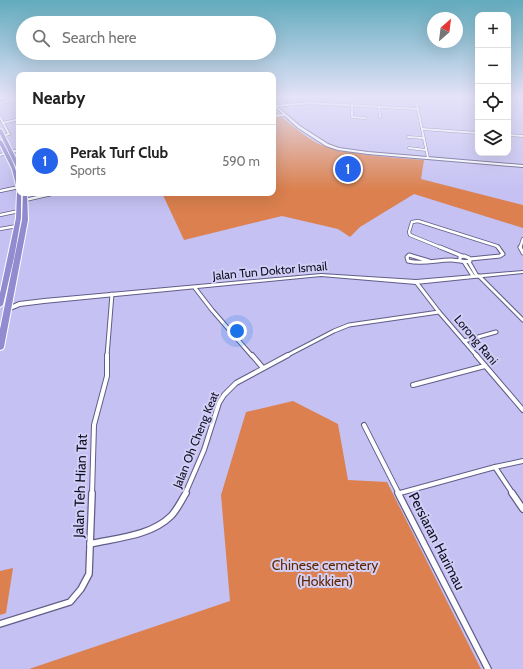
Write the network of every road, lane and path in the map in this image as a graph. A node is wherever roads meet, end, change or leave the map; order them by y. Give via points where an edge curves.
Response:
1 (5, 127) edge
2 (298, 127) edge
3 (422, 129) joint
4 (0, 130) edge
5 (475, 133) edge
6 (511, 135) edge
7 (3, 136) junction
8 (523, 136) edge
9 (408, 137) dead end
10 (424, 138) junction
11 (0, 141) edge
12 (409, 148) dead end
13 (426, 150) junction
14 (16, 151) edge
15 (9, 153) junction
16 (0, 155) edge
17 (428, 158) junction
18 (16, 164) edge
19 (523, 166) edge
20 (16, 177) edge
21 (16, 188) edge
22 (0, 191) edge
23 (19, 196) edge
24 (25, 196) edge
25 (19, 211) junction
26 (0, 215) edge
27 (17, 226) junction
28 (0, 229) edge
29 (523, 238) edge
30 (523, 253) edge
31 (462, 256) junction
32 (460, 260) junction
33 (469, 260) junction
34 (428, 261) junction
35 (464, 262) junction
36 (523, 272) edge
37 (477, 276) junction
38 (416, 282) junction
39 (195, 288) junction
40 (112, 294) junction
41 (9, 301) junction
42 (0, 304) edge
43 (19, 304) junction
44 (8, 309) junction
45 (439, 312) junction
46 (523, 320) edge
47 (496, 332) dead end
48 (464, 341) junction
49 (0, 347) edge
50 (485, 366) junction
51 (263, 368) junction
52 (413, 385) dead end
53 (523, 410) edge
54 (364, 425) dead end
55 (523, 461) edge
56 (495, 467) junction
57 (400, 494) junction
58 (523, 509) edge
59 (90, 544) junction
60 (0, 624) edge
61 (488, 669) edge

1 - 7 street via 9,134
2 - 17 street via 327,145 349,152
3 - 5 street
3 - 10 street
4 - 7 highway
6 - 8 street
7 - 15 highway
9 - 10 street
10 - 13 street
11 - 15 highway
12 - 13 street
13 - 17 street
14 - 15 street
15 - 16 street
15 - 18 highway
15 - 20 highway
17 - 19 street
21 - 22 street
23 - 25 highway
24 - 41 highway via 25,220
25 - 26 street
25 - 27 highway
27 - 28 street
27 - 42 highway
29 - 30 street via 520,248
31 - 32 street
31 - 33 street
31 - 33 street via 410,235 412,222 418,221 491,244 503,251 503,255 500,256
32 - 34 street
32 - 35 street
33 - 35 street
33 - 37 street
34 - 34 street via 417,264 408,261 407,258 409,255
35 - 37 street
36 - 37 street, Jalan Tun Doktor Ismail
37 - 38 street, Jalan Tun Doktor Ismail
37 - 46 street
38 - 39 street, Jalan Tun Doktor Ismail via 322,275
38 - 45 street, Lorong Rani
39 - 40 street, Jalan Tun Doktor Ismail
39 - 51 street
40 - 43 street, Jalan Tun Doktor Ismail
40 - 59 street, Jalan Teh Hian Tat via 107,351 108,376 94,425
41 - 43 street, Jalan Tun Doktor Ismail
41 - 44 highway
43 - 44 street, Jalan Tun Doktor Ismail
44 - 49 highway
45 - 48 street, Lorong Rani
45 - 51 street, Jalan Oh Cheng Keat via 349,325
47 - 48 street
48 - 50 street, Lorong Rani
50 - 52 street
50 - 53 street, Lorong Rani
51 - 59 street, Jalan Oh Cheng Keat via 236,383 224,395 187,490 174,514 165,522 151,528
54 - 57 street, Persiaran Harimau
55 - 56 street
56 - 57 street
56 - 58 street
57 - 61 street, Persiaran Harimau
59 - 60 street, Jalan Teh Hian Tat via 89,574 84,585 72,599 66,604

